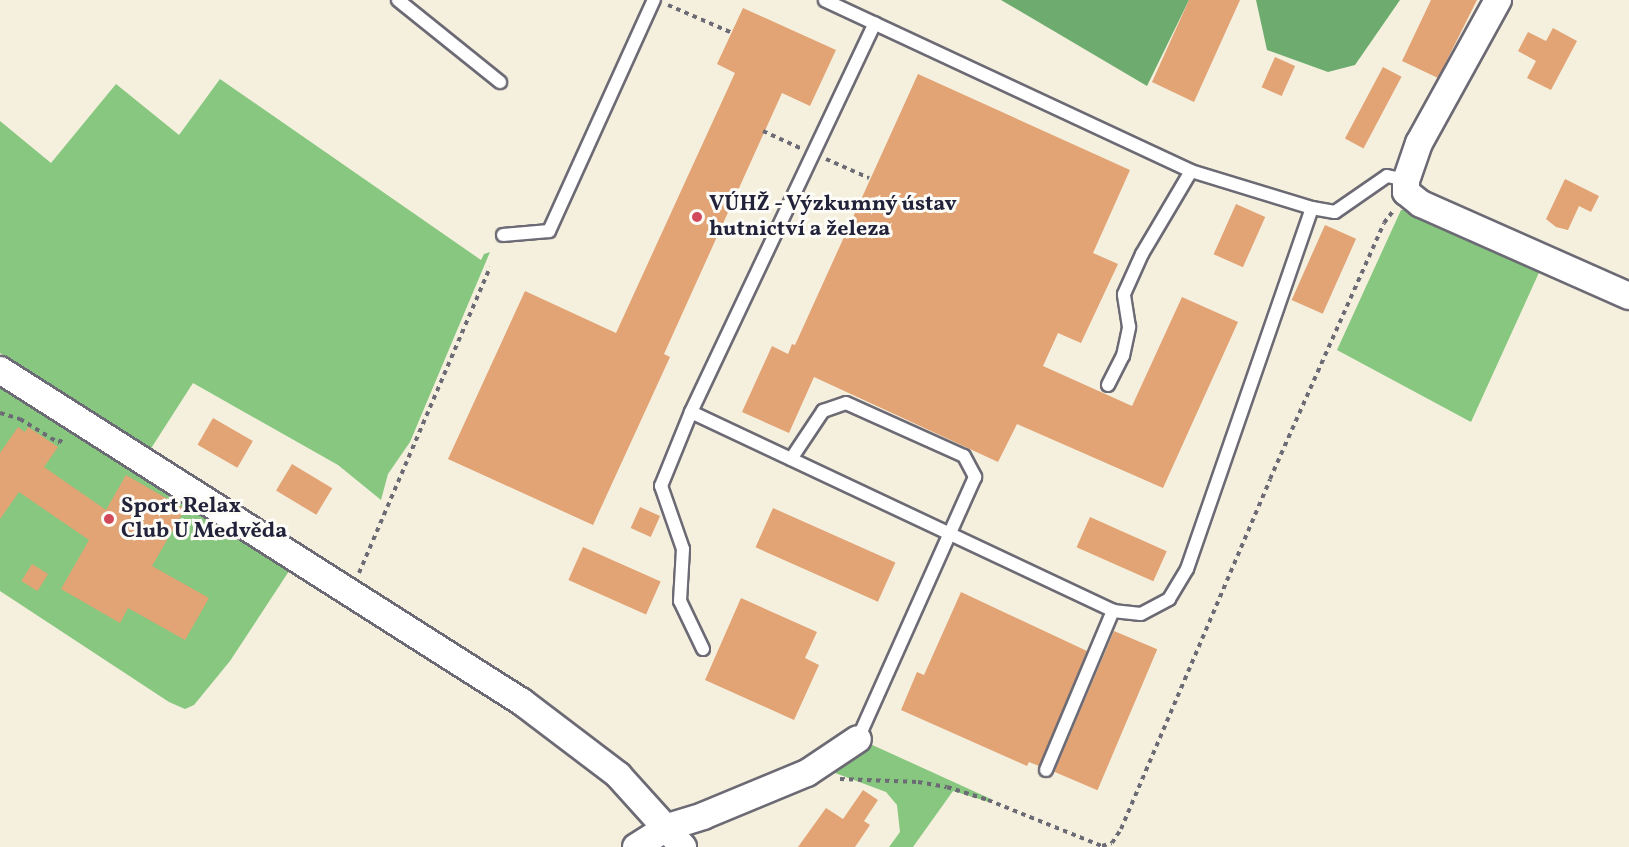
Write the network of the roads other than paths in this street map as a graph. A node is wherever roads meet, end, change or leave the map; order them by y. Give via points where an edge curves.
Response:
1 (398, 0) edge
2 (654, 0) edge
3 (825, 0) edge
4 (1498, 0) edge
5 (875, 23) junction
6 (500, 82) dead end
7 (1191, 171) junction
8 (1406, 180) junction
9 (1312, 208) junction
10 (504, 235) dead end
11 (1629, 296) edge
12 (0, 370) edge
13 (1108, 385) dead end
14 (691, 412) junction
15 (791, 459) junction
16 (950, 534) junction
17 (1113, 611) junction
18 (703, 649) dead end
19 (858, 739) joint
20 (1046, 770) dead end
21 (668, 827) junction
22 (636, 847) edge
23 (683, 847) edge

1 - 6 lane
2 - 10 lane via 549,231
3 - 5 lane
4 - 8 street via 1419,143
5 - 7 lane
5 - 14 lane
7 - 9 lane
7 - 13 lane via 1142,254 1124,294 1129,327 1123,356
8 - 9 lane via 1387,176 1335,212
8 - 11 street via 1406,192 1421,204
9 - 17 lane via 1187,569 1168,599 1141,614
12 - 21 street via 522,702 618,775
14 - 15 lane
14 - 18 lane via 661,486 683,549 680,601
15 - 16 lane
15 - 16 lane via 823,411 846,403 964,456 975,477
16 - 17 lane
16 - 19 lane
17 - 20 lane
19 - 21 street via 807,773
21 - 22 street
21 - 23 street

